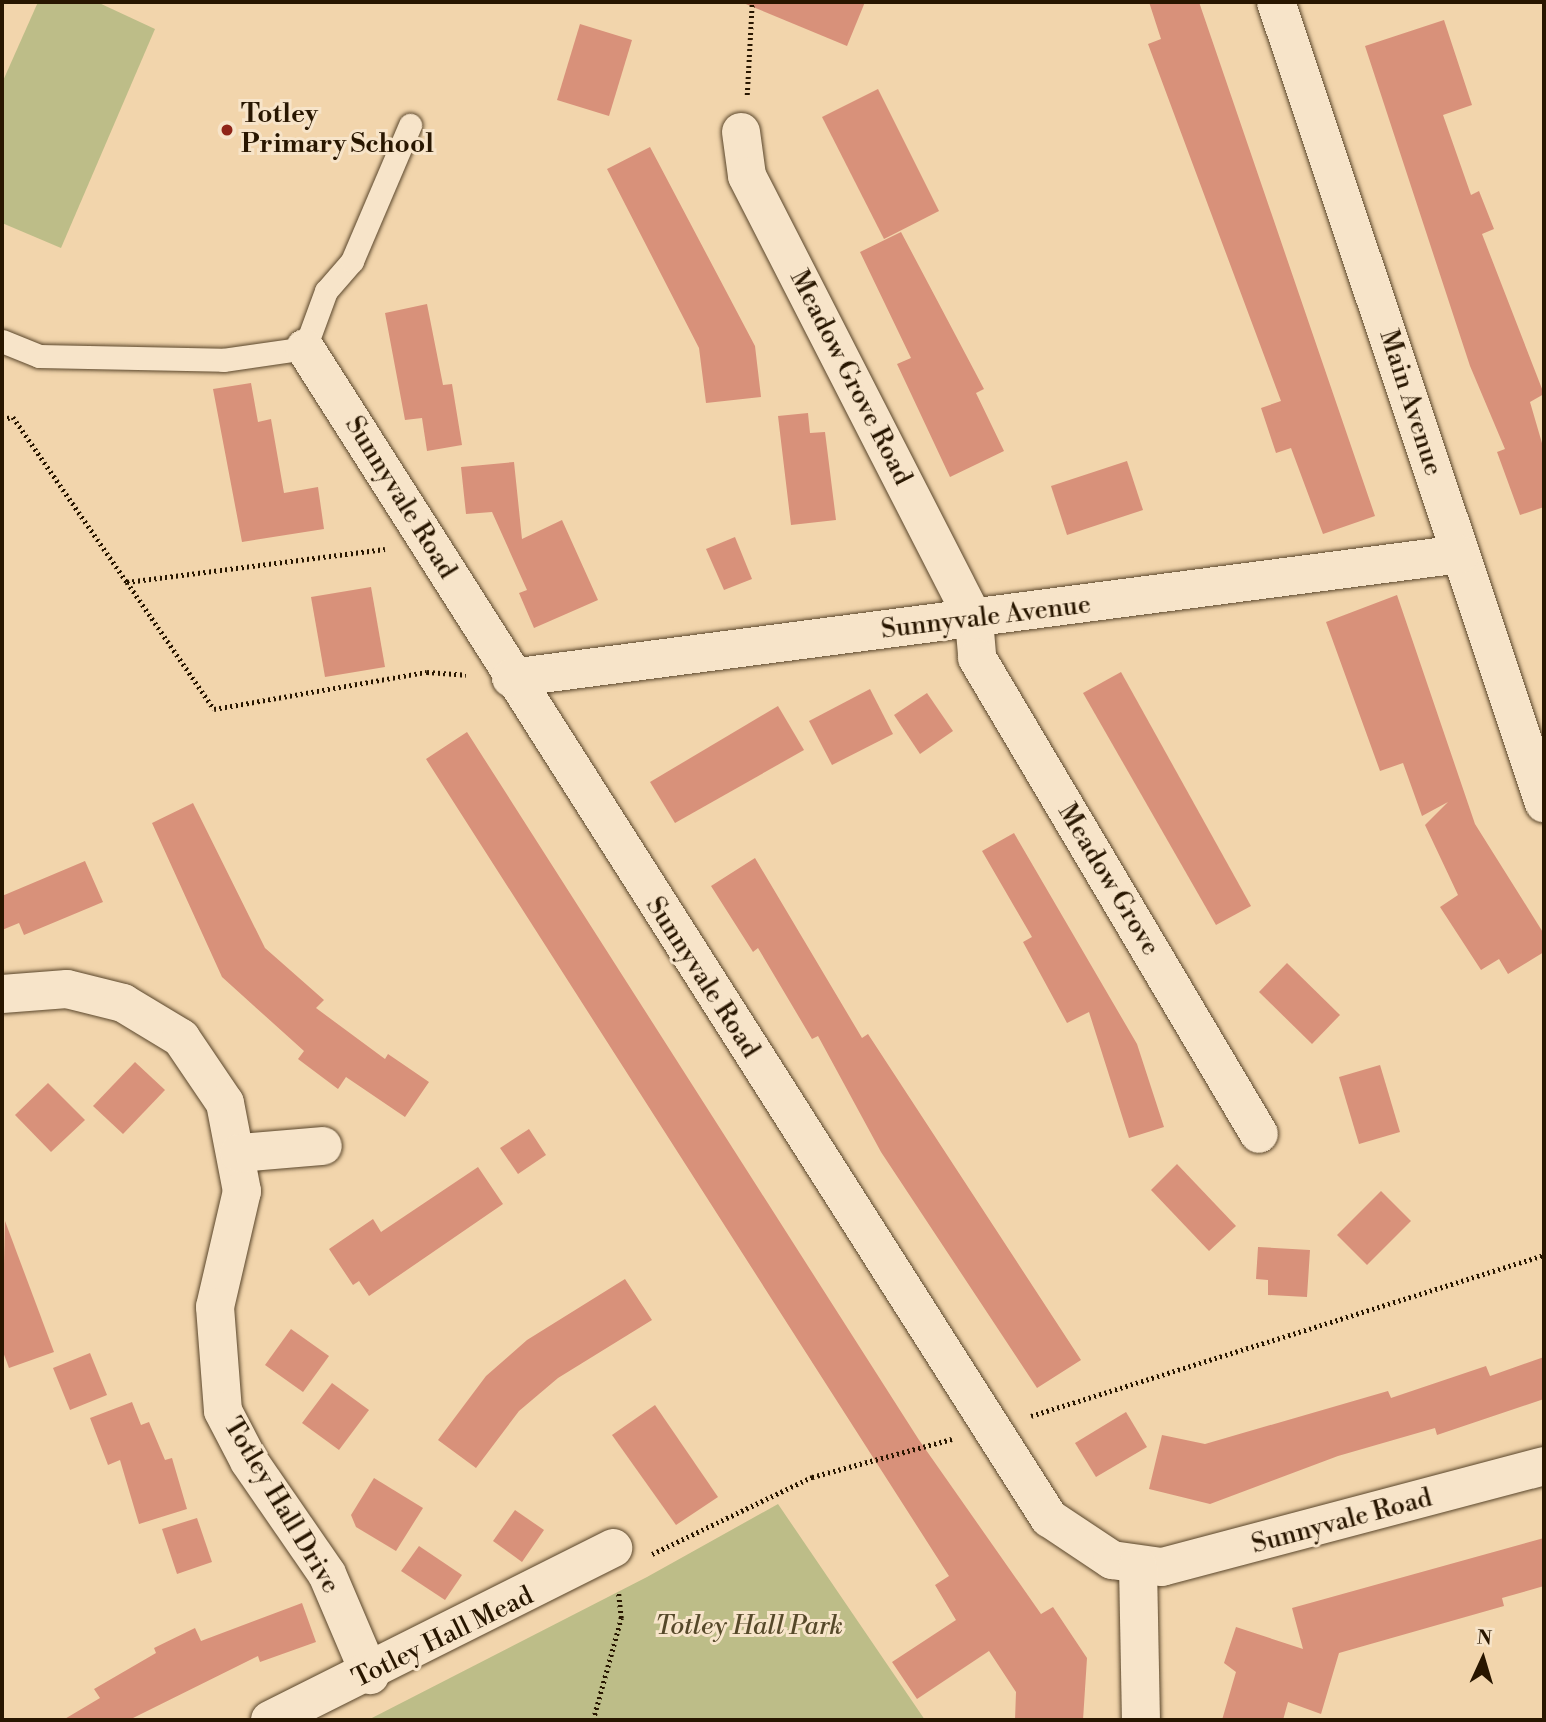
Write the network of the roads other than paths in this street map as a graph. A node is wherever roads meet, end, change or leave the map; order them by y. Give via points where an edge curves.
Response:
1 (1276, 2) edge
2 (410, 125) dead end
3 (741, 131) road end
4 (2, 341) edge
5 (305, 348) junction
6 (1460, 554) junction
7 (974, 620) junction
8 (511, 678) junction
9 (1544, 803) edge
10 (2, 994) edge
11 (1259, 1134) dead end
12 (323, 1146) dead end
13 (239, 1153) junction
14 (1544, 1466) edge
15 (613, 1548) road end
16 (1138, 1566) junction
17 (370, 1675) junction
18 (270, 1720) edge
19 (1141, 1720) edge

1 - 6 street, Main Avenue
2 - 5 lane via 352,261 326,291
3 - 7 street, Meadow Grove Road via 747,176
4 - 5 lane via 52,356 223,360
5 - 8 street, Sunnyvale Road
6 - 7 street, Sunnyvale Avenue
6 - 9 street, Main Avenue
7 - 8 street, Sunnyvale Avenue
7 - 11 street, Meadow Grove via 977,658
8 - 16 street, Sunnyvale Road via 1049,1518 1089,1549
10 - 13 street, Totley Hall Drive via 79,991 123,1003 165,1024 213,1080
12 - 13 street
13 - 17 street, Totley Hall Drive via 238,1225 213,1339 223,1412 249,1461 327,1574
14 - 16 street, Sunnyvale Road via 1188,1564
15 - 17 street, Totley Hall Mead
16 - 19 street
17 - 18 street, Totley Hall Mead

